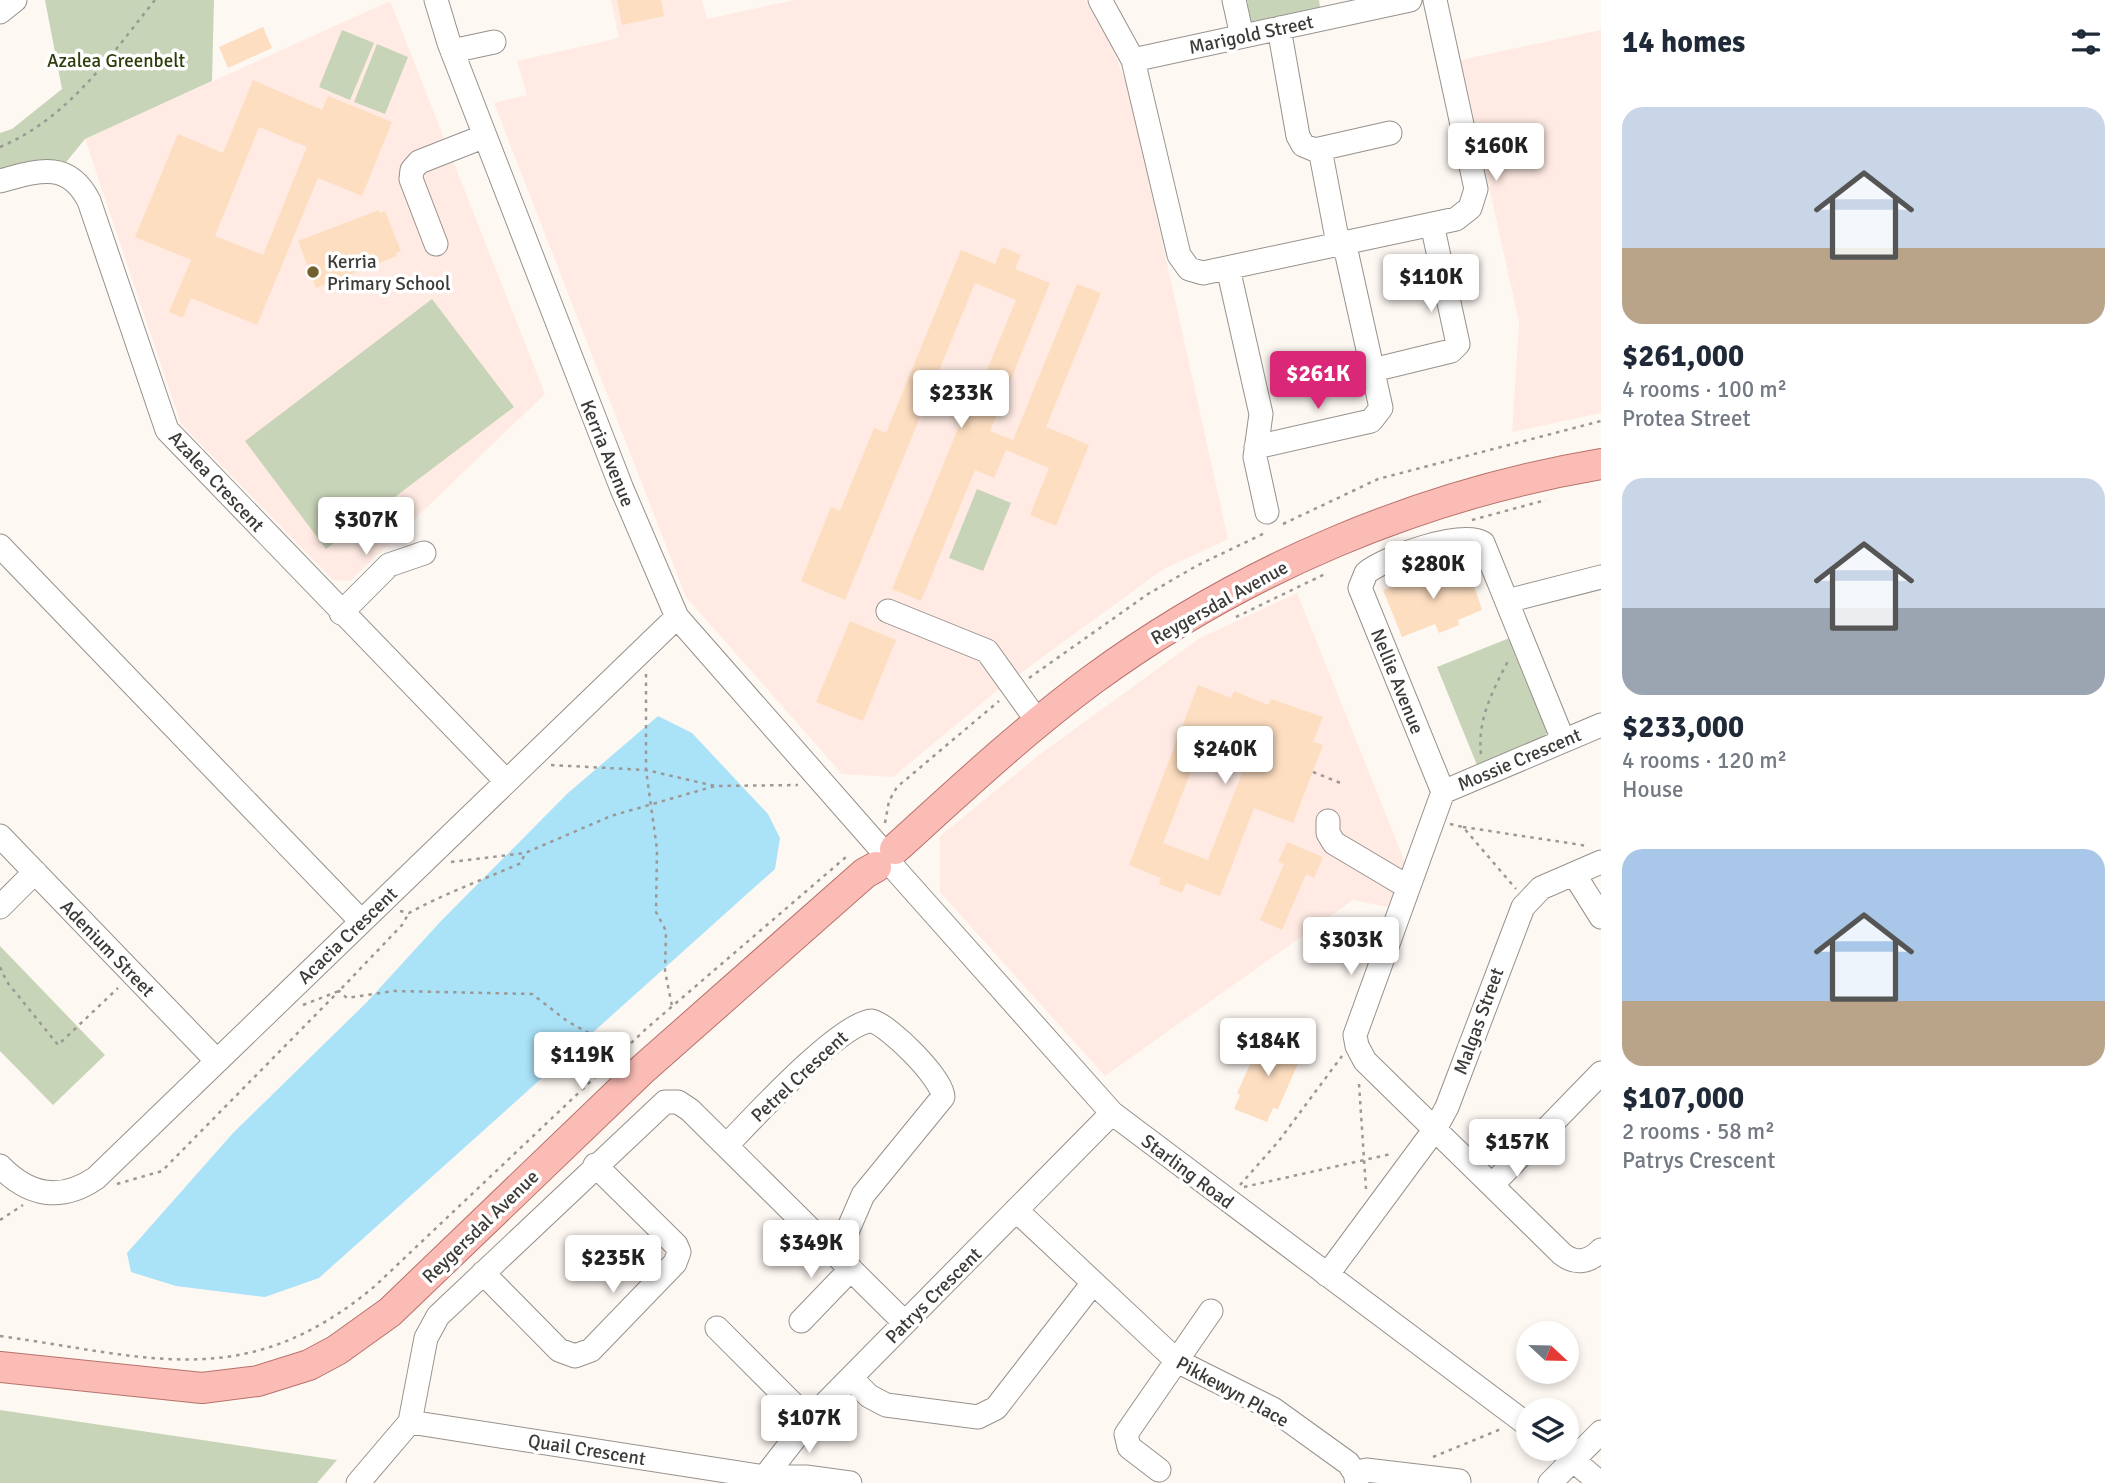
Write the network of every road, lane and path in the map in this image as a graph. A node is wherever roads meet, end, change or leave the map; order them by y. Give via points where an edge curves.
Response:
1 (15, 0) edge
2 (155, 0) edge
3 (436, 0) edge
4 (1100, 0) edge
5 (1234, 0) edge
6 (1410, 0) edge
7 (1435, 0) edge
8 (1355, 6) edge
9 (0, 12) edge
10 (1279, 28) junction
11 (1242, 36) junction
12 (494, 42) dead end
13 (452, 51) junction
14 (1133, 60) junction
15 (1390, 133) dead end
16 (485, 136) junction
17 (0, 147) edge
18 (1320, 149) junction
19 (0, 181) edge
20 (1432, 224) junction
21 (1341, 243) junction
22 (436, 244) dead end
23 (1228, 268) junction
24 (1373, 370) junction
25 (1256, 447) junction
26 (1601, 464) edge
27 (1267, 512) dead end
28 (0, 546) edge
29 (424, 553) dead end
30 (1601, 577) edge
31 (1507, 601) junction
32 (888, 611) dead end
33 (341, 613) junction
34 (677, 617) junction
35 (1524, 643) junction
36 (635, 656) junction
37 (1038, 722) junction
38 (1601, 724) edge
39 (1563, 740) junction
40 (527, 761) junction
41 (646, 770) junction
42 (811, 771) junction
43 (1312, 772) dead end
44 (1487, 772) junction
45 (506, 781) junction
46 (1343, 783) dead end
47 (715, 786) junction
48 (1443, 792) junction
49 (653, 804) junction
50 (1433, 820) junction
51 (1328, 821) dead end
52 (1463, 827) junction
53 (0, 836) edge
54 (525, 853) junction
55 (883, 854) junction
56 (429, 855) junction
57 (1599, 855) edge
58 (35, 872) junction
59 (1574, 874) junction
60 (1408, 887) junction
61 (1527, 902) junction
62 (0, 907) edge
63 (409, 913) junction
64 (369, 914) junction
65 (1601, 917) edge
66 (0, 967) edge
67 (133, 974) junction
68 (339, 991) junction
69 (277, 1002) junction
70 (672, 1006) junction
71 (1361, 1054) junction
72 (217, 1060) junction
73 (633, 1060) junction
74 (1601, 1073) edge
75 (1112, 1113) junction
76 (1435, 1129) junction
77 (727, 1145) junction
78 (1413, 1158) junction
79 (1365, 1159) junction
80 (596, 1165) junction
81 (0, 1166) edge
82 (96, 1178) junction
83 (1492, 1185) junction
84 (1377, 1208) junction
85 (1016, 1210) junction
86 (1601, 1250) edge
87 (844, 1262) junction
88 (484, 1273) junction
89 (1327, 1275) junction
90 (1093, 1283) junction
91 (1211, 1311) dead end
92 (802, 1321) dead end
93 (905, 1323) junction
94 (717, 1328) dead end
95 (0, 1336) edge
96 (1177, 1361) junction
97 (0, 1367) edge
98 (850, 1378) junction
99 (1516, 1416) edge
100 (808, 1420) junction
101 (410, 1422) junction
102 (1516, 1424) edge
103 (1601, 1432) edge
104 (1579, 1446) edge
105 (1563, 1461) edge
106 (1575, 1461) edge
107 (1158, 1470) dead end
108 (1426, 1477) junction
109 (371, 1478) edge
110 (1356, 1478) edge
111 (762, 1480) edge
112 (1459, 1481) dead end
113 (850, 1483) edge
114 (1550, 1483) edge
115 (1600, 1483) edge

1 - 9 street
2 - 17 path via 87,85 46,121
3 - 13 street, Kerria Avenue
4 - 14 street
5 - 11 street
6 - 8 street, Marigold Street
7 - 20 street via 1476,189 1466,212
8 - 10 street, Marigold Street
10 - 11 street, Marigold Street
10 - 18 street via 1300,141 1306,148
11 - 14 street, Marigold Street
12 - 13 street
13 - 16 street, Kerria Avenue
14 - 23 street via 1181,260 1202,273
15 - 18 street
16 - 22 street via 419,162 412,170 411,179
16 - 34 street, Kerria Avenue via 622,489
18 - 21 street
19 - 33 street, Azalea Crescent via 49,170 80,186 167,430
20 - 21 street
20 - 24 street via 1458,344 1451,351
21 - 23 street
21 - 24 street
23 - 25 street via 1261,414
24 - 25 street via 1381,408 1375,419
25 - 27 street
26 - 37 main road, Reygersdal Avenue via 1453,499 1329,544 1170,627
28 - 64 street
29 - 33 street via 389,565
30 - 31 street
31 - 35 street, Nellie Avenue
31 - 48 street, Nellie Avenue via 1483,543 1472,538 1394,558 1370,569 1361,582
32 - 37 street via 988,651
33 - 45 street, Azalea Crescent
34 - 36 street, Acacia Crescent
34 - 42 street, Kerria Avenue
35 - 39 street, Nellie Avenue
35 - 44 path via 1512,654 1486,709 1480,743
36 - 40 street, Acacia Crescent
36 - 41 path via 646,673
37 - 55 main road, Reygersdal Avenue
38 - 39 street, Mossie Crescent
39 - 44 street, Mossie Crescent
40 - 41 path
40 - 45 street, Acacia Crescent
41 - 47 path
41 - 49 path
42 - 47 path via 800,785
42 - 55 street, Kerria Avenue
43 - 46 path
44 - 48 street, Mossie Crescent
45 - 56 street, Acacia Crescent
47 - 49 path
48 - 50 street, Mossie Crescent
49 - 54 path via 611,816
49 - 70 path via 656,912 666,930 665,971
50 - 52 path
50 - 60 street, Mossie Crescent
51 - 60 street via 1334,843
52 - 57 path
52 - 61 path
53 - 58 street, Adenium Street
54 - 56 path via 445,863
54 - 63 path via 521,863
55 - 70 path
55 - 73 main road, Reygersdal Avenue
55 - 75 street, Starling Road
56 - 64 street, Acacia Crescent
57 - 59 street, Malgas Street
58 - 62 street
58 - 67 street, Adenium Street
59 - 61 street, Malgas Street via 1542,888
59 - 65 street
60 - 71 street, Mossie Crescent via 1358,1022
61 - 76 street, Malgas Street
63 - 64 path
63 - 68 path
64 - 69 street, Acacia Crescent
66 - 67 path via 58,1045
67 - 72 street, Adenium Street
68 - 69 path via 317,1002 285,1008
68 - 73 path via 347,998 394,991 532,994
68 - 82 path via 162,1171 124,1184 101,1184
69 - 72 street, Acacia Crescent
70 - 73 path
71 - 76 street
71 - 79 path via 1358,1079
71 - 79 path via 1346,1051 1248,1180 1234,1189
72 - 82 street, Acacia Crescent
73 - 95 path via 345,1311 295,1340 231,1358 184,1360
73 - 97 main road, Reygersdal Avenue via 390,1312 314,1362 258,1381 202,1388
74 - 83 street
75 - 85 street, Patrys Crescent
75 - 89 street, Starling Road via 1215,1179
76 - 78 street, Malgas Street
76 - 83 street
77 - 80 street via 685,1105 665,1102
77 - 87 street
77 - 87 street, Petrel Crescent via 852,1026 872,1021 882,1025 939,1081 943,1097 863,1195
78 - 79 path via 1402,1152
78 - 84 street, Malgas Street
79 - 84 path via 1368,1200
80 - 88 street
80 - 88 street via 679,1252 675,1264 591,1350 575,1356 559,1350
81 - 82 street, Acacia Crescent via 19,1184 49,1194 72,1191
83 - 86 street via 1567,1257 1584,1261
84 - 89 street, Malgas Street
85 - 90 street, Pikkewyn Place
85 - 93 street, Patrys Crescent
87 - 92 street
87 - 93 street
88 - 101 street via 430,1328
89 - 99 street, Starling Road
90 - 96 street, Pikkewyn Place
90 - 98 street via 987,1415 886,1405
91 - 96 street
93 - 98 street, Patrys Crescent
94 - 100 street
96 - 107 street via 1125,1437 1129,1447
96 - 110 street, Pikkewyn Place via 1273,1409 1348,1463
98 - 100 street, Patrys Crescent
100 - 111 street, Patrys Crescent
101 - 109 street
101 - 111 street, Quail Crescent
102 - 108 path via 1433,1456
103 - 104 street
105 - 114 street
106 - 115 street
108 - 110 street via 1366,1470
108 - 112 street
111 - 113 street, Quail Crescent via 806,1477

